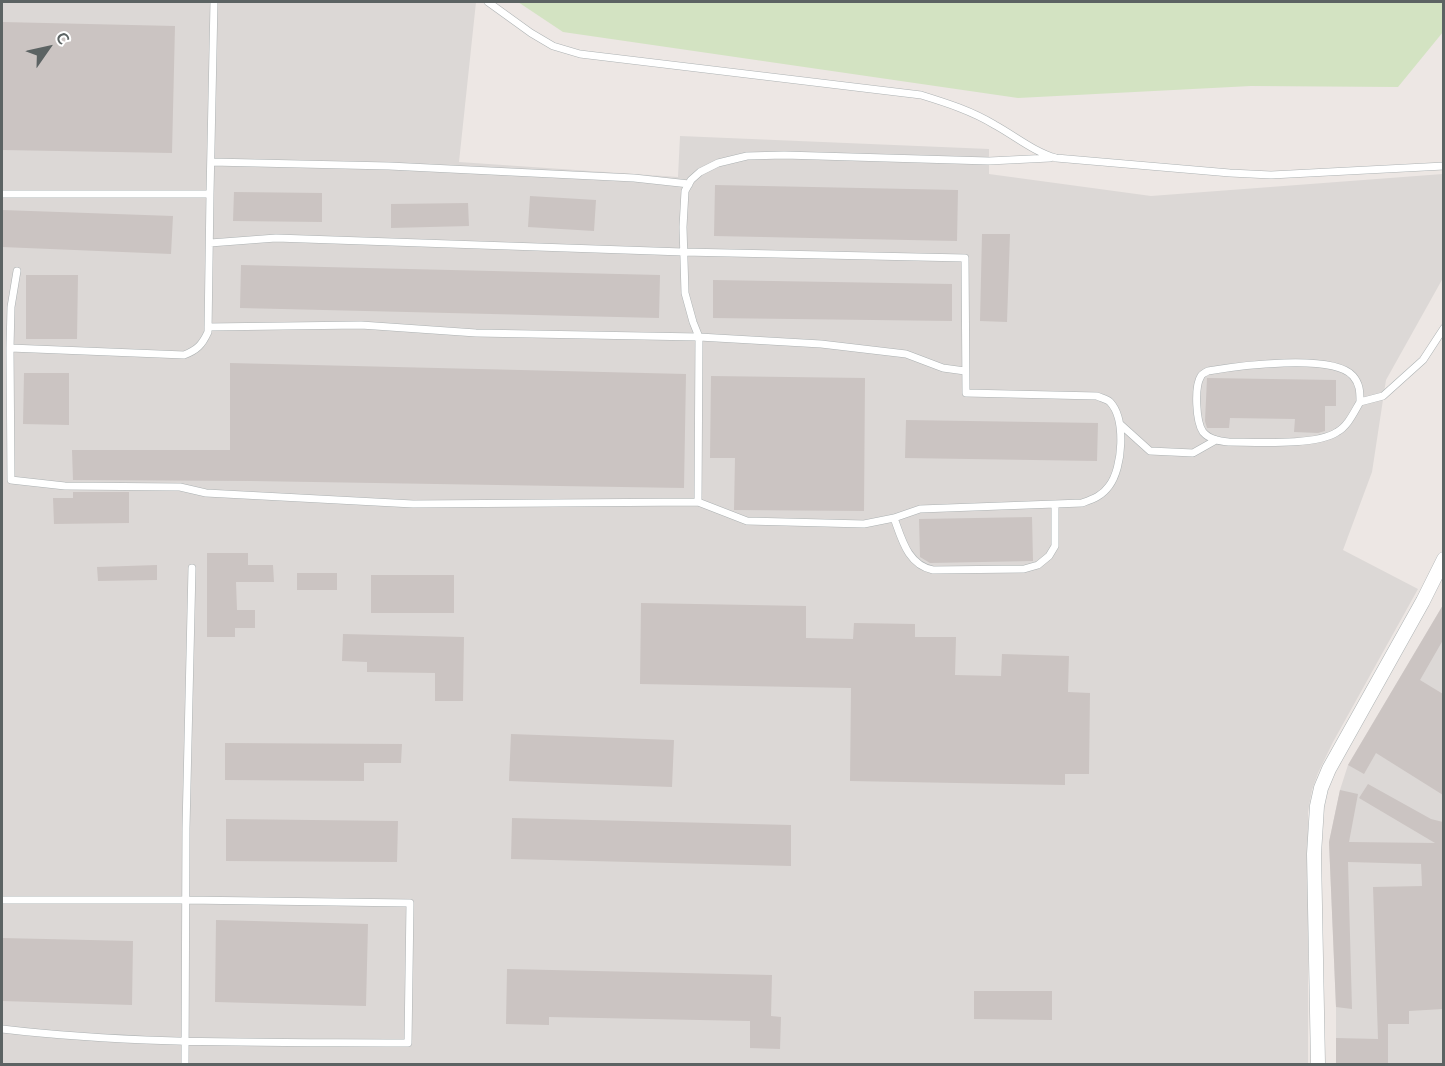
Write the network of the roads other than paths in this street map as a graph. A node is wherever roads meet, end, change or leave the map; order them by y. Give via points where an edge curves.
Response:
1 (214, 2) edge
2 (488, 2) edge
3 (1056, 158) junction
4 (211, 162) junction
5 (1443, 166) edge
6 (688, 184) junction
7 (2, 194) edge
8 (210, 194) junction
9 (210, 243) junction
10 (683, 252) junction
11 (17, 271) dead end
12 (208, 327) junction
13 (1443, 328) edge
14 (699, 337) junction
15 (10, 348) junction
16 (965, 371) junction
17 (1360, 402) junction
18 (1120, 424) junction
19 (1216, 440) junction
20 (698, 502) junction
21 (1055, 504) junction
22 (894, 518) junction
23 (1443, 559) edge
24 (192, 568) dead end
25 (2, 900) edge
26 (185, 900) junction
27 (2, 1029) edge
28 (185, 1041) junction
29 (185, 1065) edge
30 (1318, 1065) edge

1 - 4 lane
2 - 3 lane via 553,46 580,54 921,95 959,107
3 - 5 lane via 1271,175
3 - 6 lane via 989,161 747,156 718,163
4 - 6 lane via 389,166 623,177
4 - 8 lane
6 - 10 lane
7 - 8 lane
8 - 9 lane
9 - 10 lane via 276,238
9 - 12 lane
10 - 14 lane via 685,293
10 - 16 lane via 965,258
11 - 15 lane
12 - 14 lane via 361,325 476,333
12 - 15 lane via 204,342 184,355
13 - 17 lane via 1423,360 1383,396
14 - 16 lane via 821,344 906,354 943,368
14 - 20 lane
15 - 20 lane via 11,480 65,486 180,487 226,495 413,504
16 - 18 lane via 966,393 1097,396 1109,401
17 - 19 lane via 1338,432 1318,439
17 - 19 lane via 1355,377 1348,371 1320,364 1274,362 1208,370 1198,383 1196,405 1204,434
18 - 19 lane via 1150,451 1192,453
18 - 21 lane via 1118,467 1111,485 1099,497 1082,503
20 - 22 lane via 747,521 864,524
21 - 22 lane via 920,509
21 - 22 lane via 1055,546 1038,565 1024,569 923,568 909,554
23 - 30 street via 1321,788 1314,854
24 - 26 lane
25 - 26 lane
26 - 28 lane
26 - 28 lane via 410,903 408,1043
27 - 28 lane
28 - 29 lane

